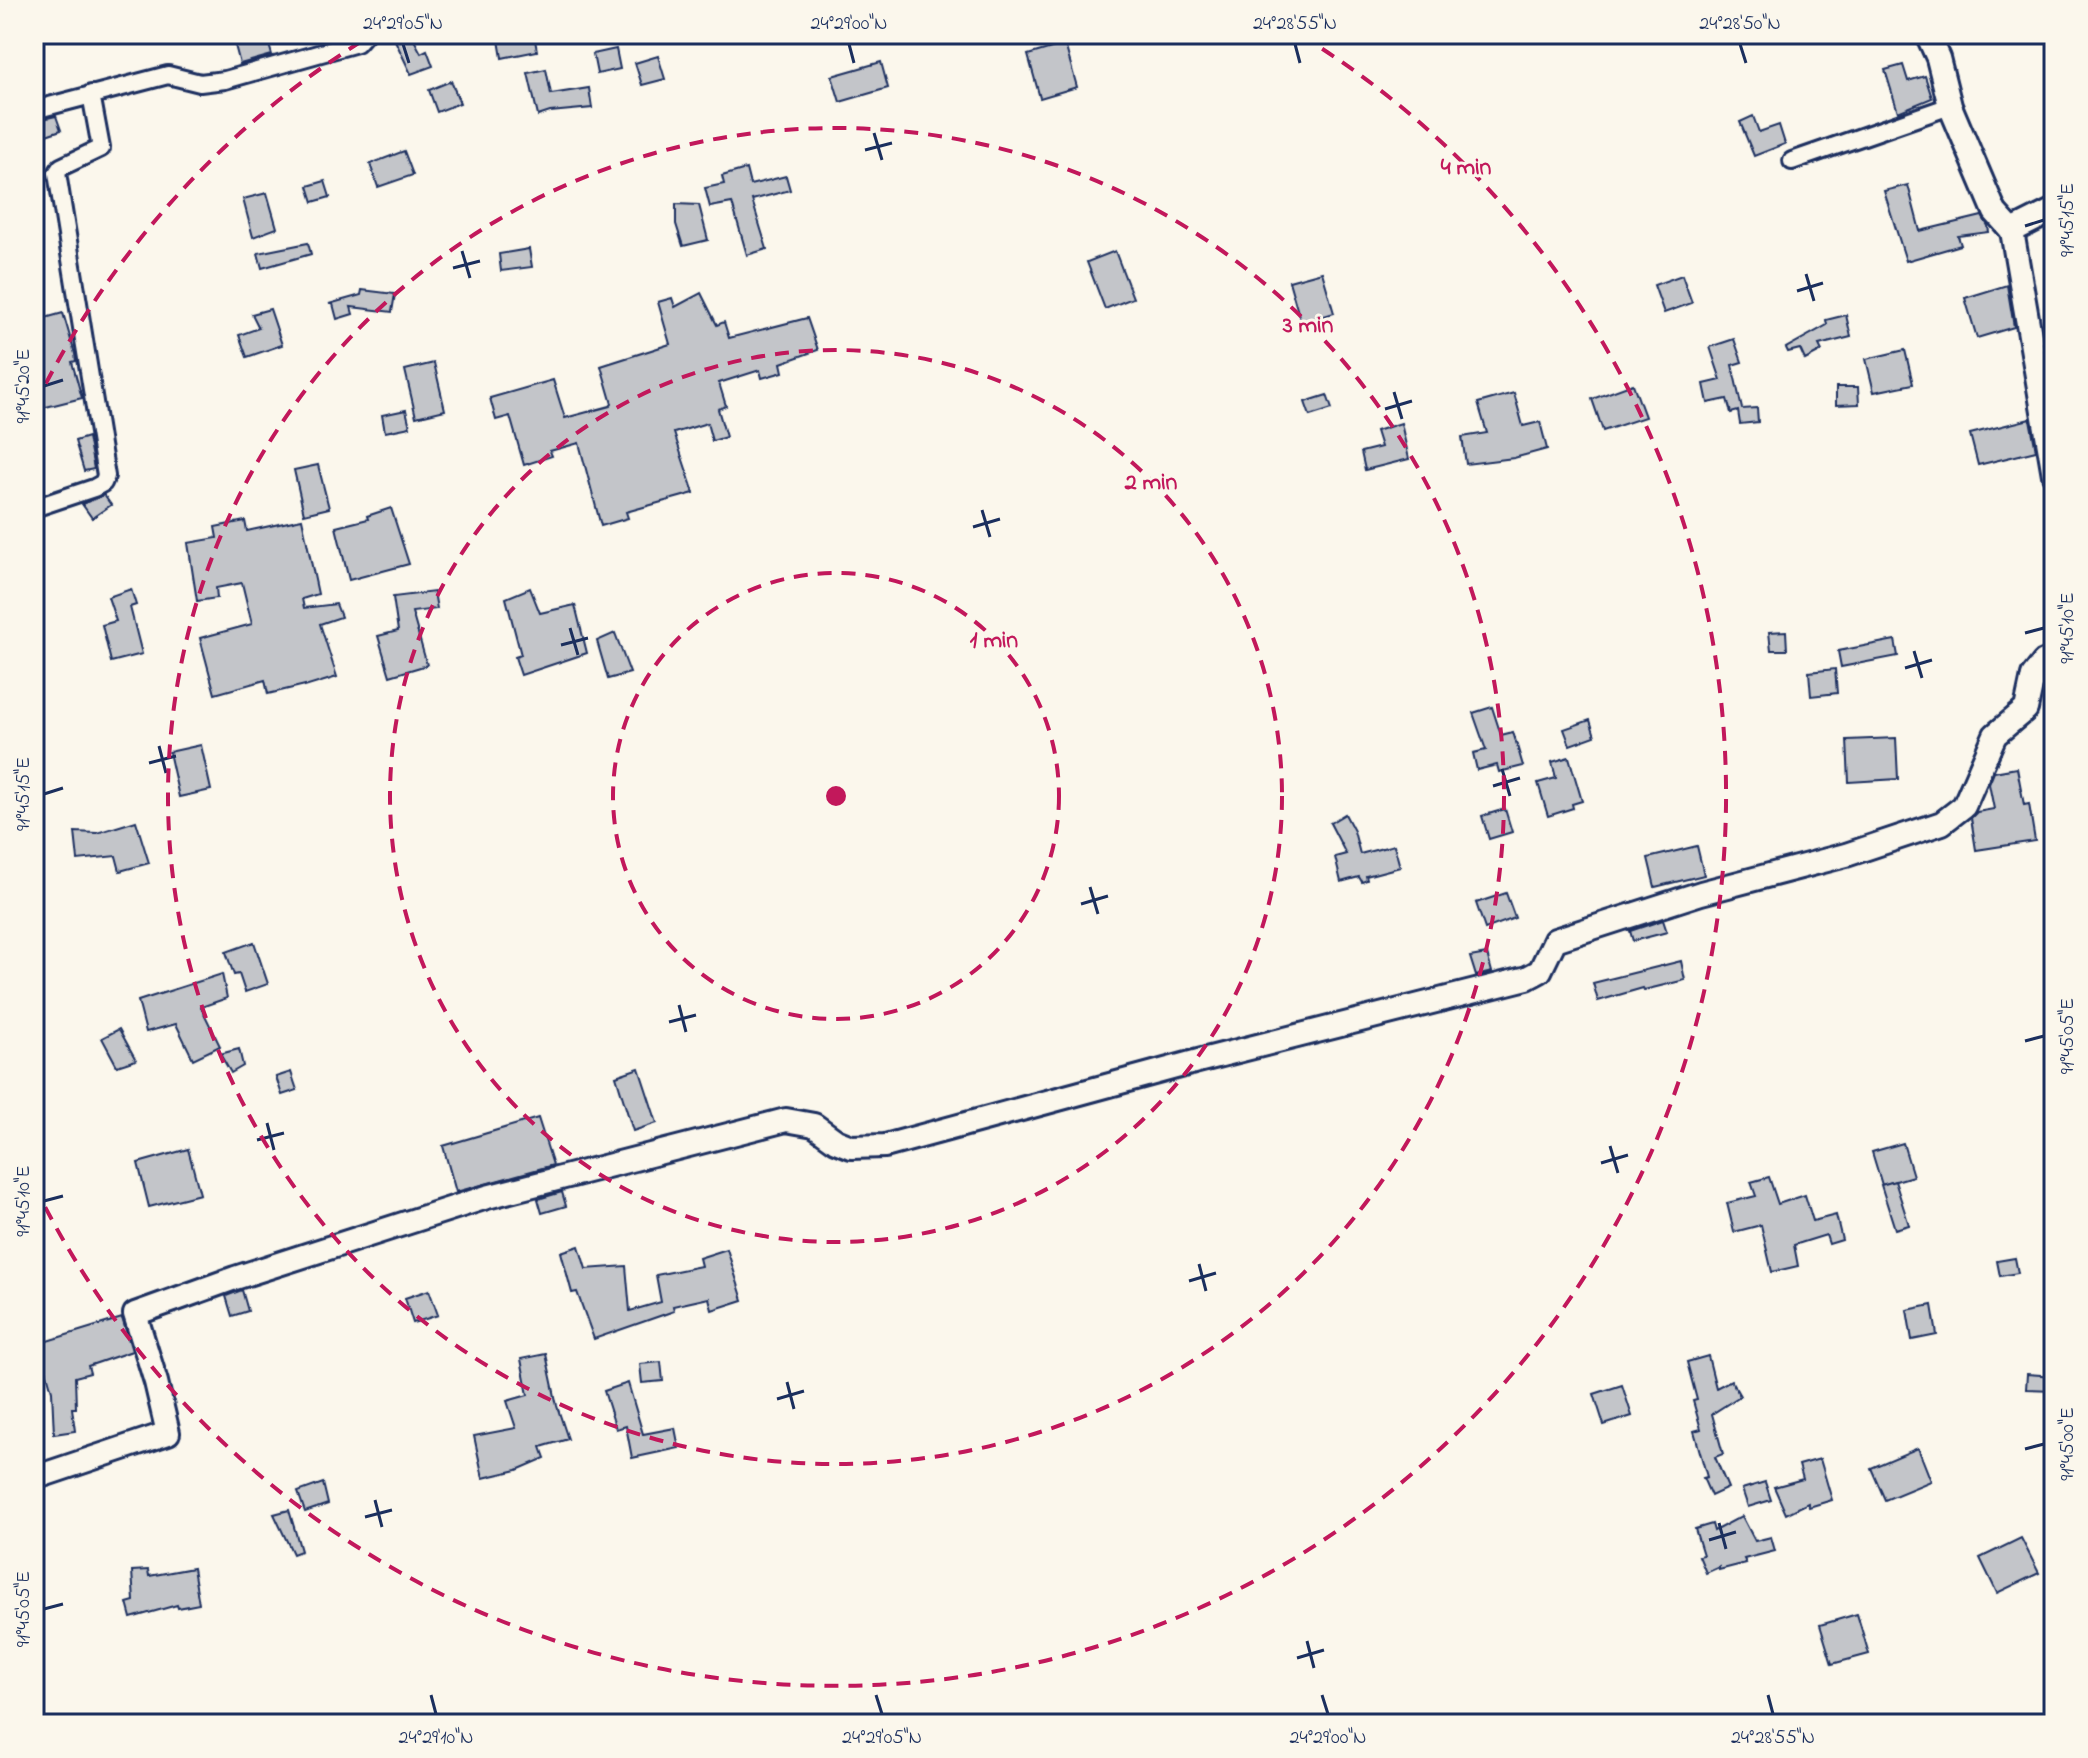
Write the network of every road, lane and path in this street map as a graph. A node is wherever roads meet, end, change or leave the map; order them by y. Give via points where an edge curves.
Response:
1 (365, 34) edge
2 (1927, 34) edge
3 (91, 94) junction
4 (1950, 106) junction
5 (34, 110) edge
6 (1792, 161) dead end
7 (2054, 210) edge
8 (2012, 231) junction
9 (2054, 475) edge
10 (34, 508) edge
11 (2054, 659) edge
12 (34, 1478) edge

1 - 3 street via 357,43 225,80 200,83 168,75
2 - 4 street
3 - 5 street
3 - 10 street via 101,148 57,173 106,476 94,488
4 - 6 street
4 - 8 street via 1995,212
7 - 8 street
8 - 9 street
11 - 12 street via 2033,676 2026,709 1995,735 1964,806 1942,823 1555,940 1540,971 1527,978 885,1146 851,1147 814,1125 786,1120 487,1197 135,1314 168,1433

